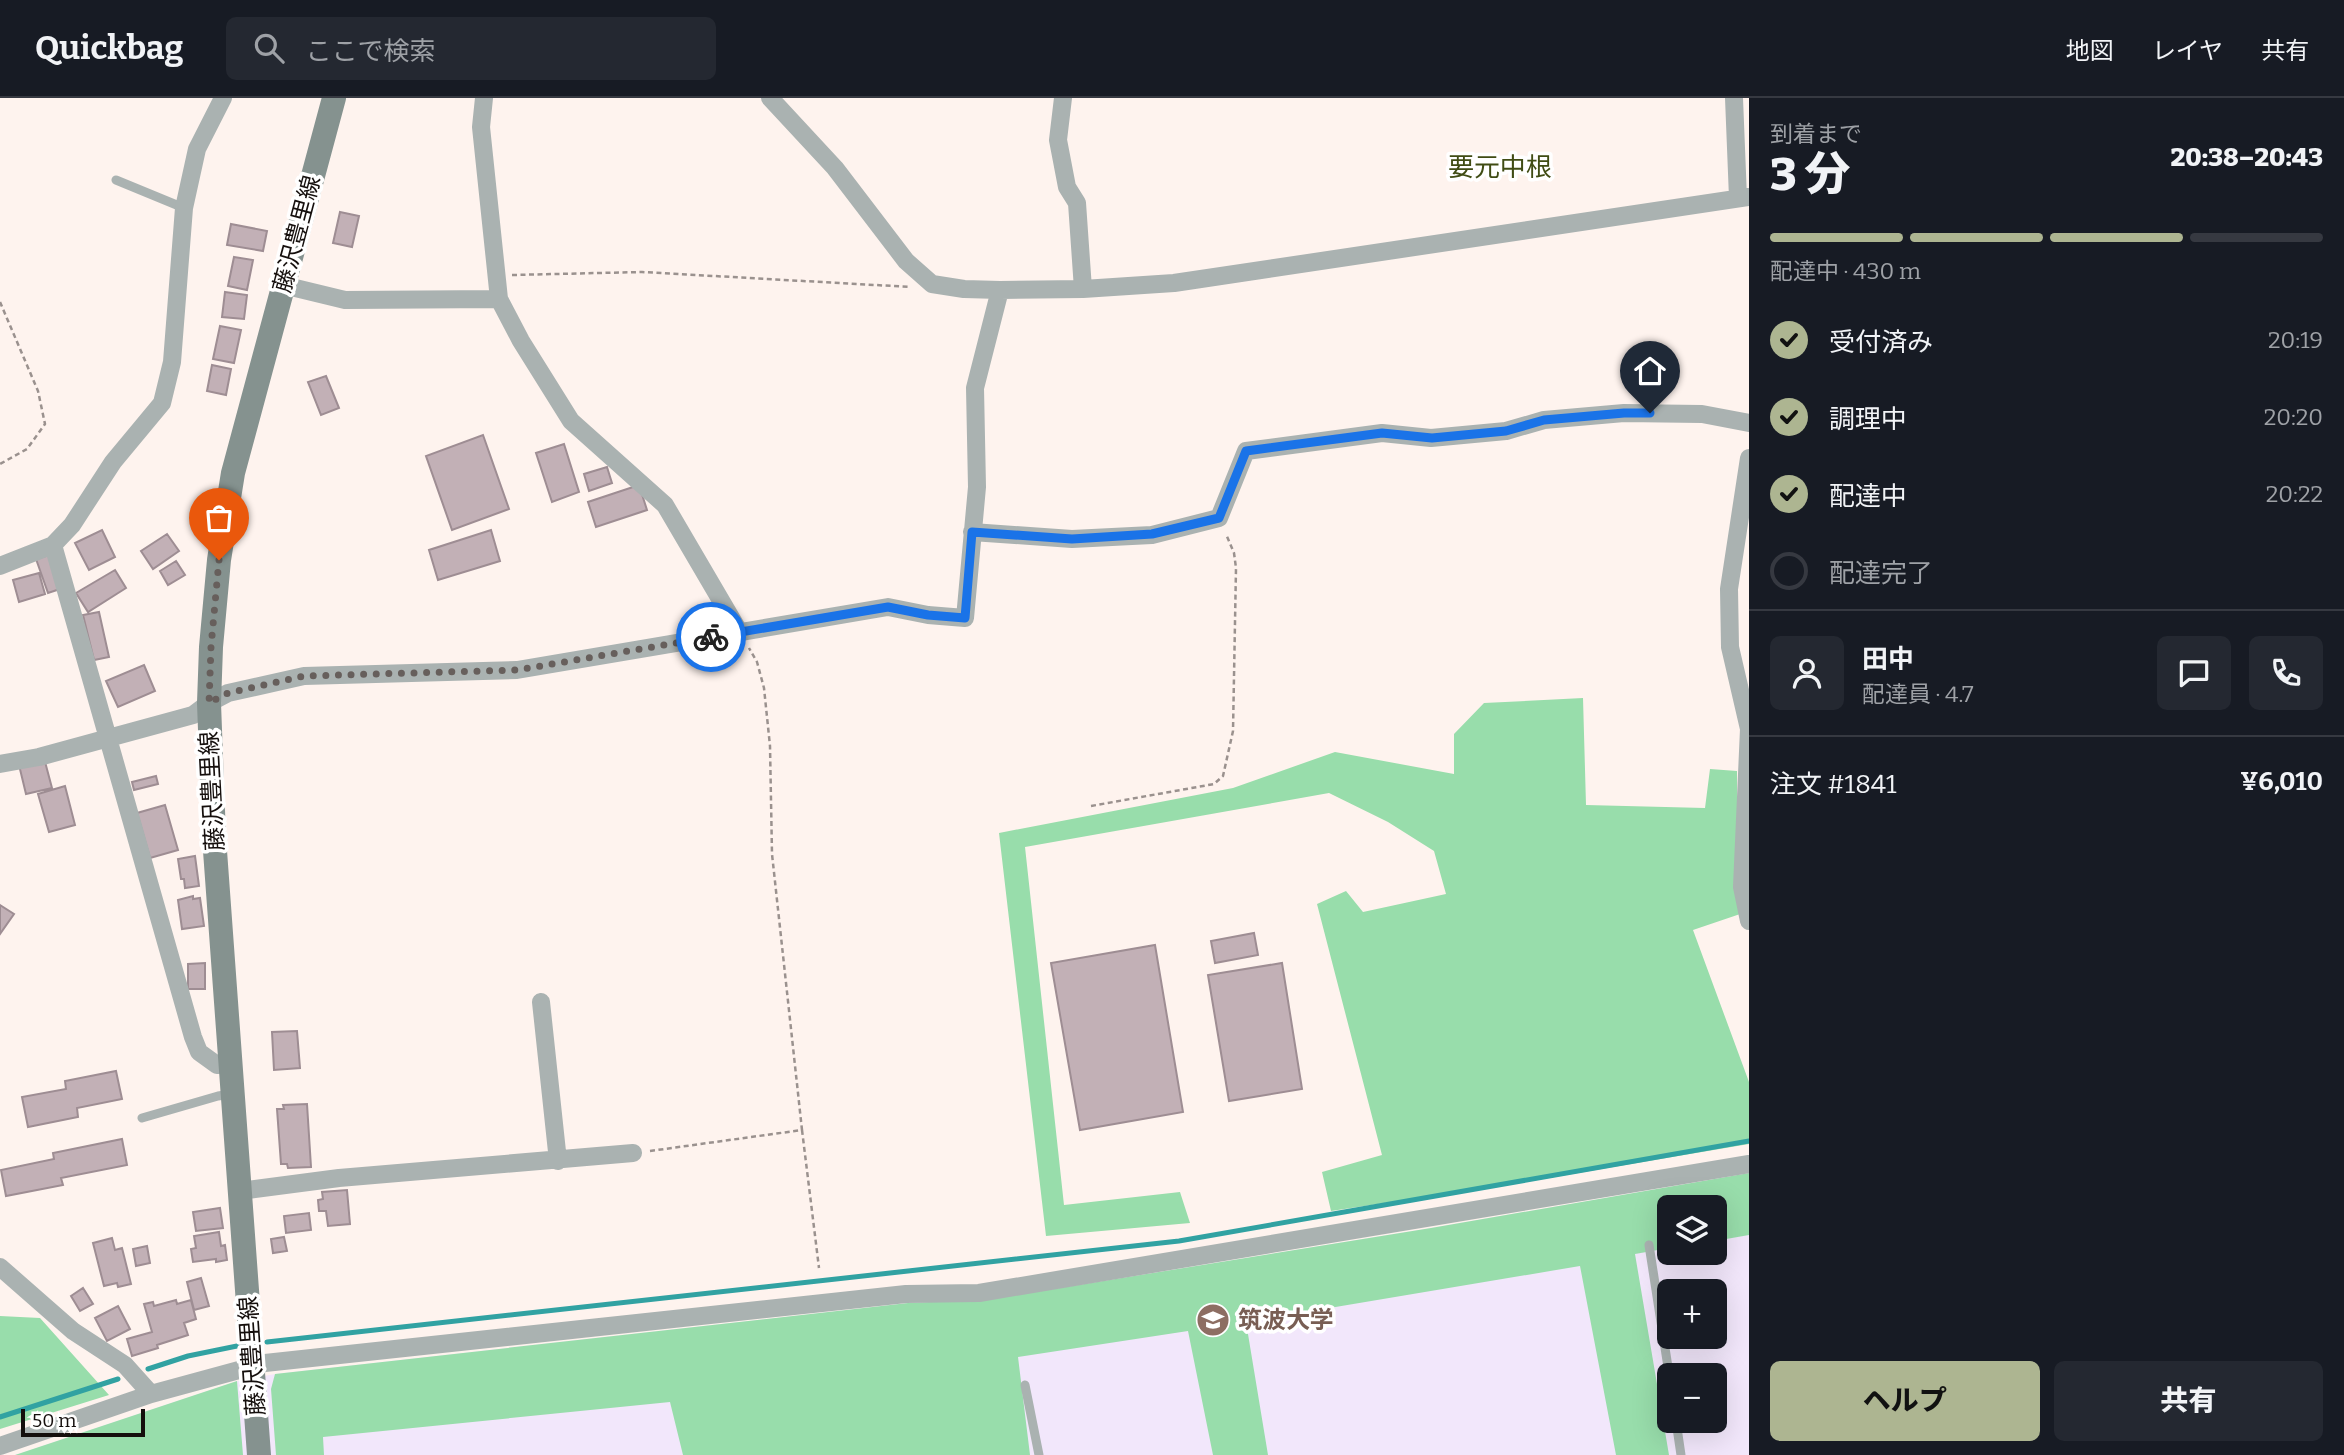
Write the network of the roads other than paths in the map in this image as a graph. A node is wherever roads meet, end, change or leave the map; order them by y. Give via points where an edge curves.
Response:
1 (223, 98) edge
2 (334, 98) edge
3 (484, 98) edge
4 (770, 98) edge
5 (1063, 98) edge
6 (1734, 98) edge
7 (116, 180) dead end
8 (1744, 197) edge
9 (184, 208) junction
10 (283, 285) junction
11 (1083, 289) junction
12 (1000, 290) junction
13 (499, 299) junction
14 (1749, 423) edge
15 (1749, 458) edge
16 (972, 532) junction
17 (53, 545) junction
18 (0, 566) edge
19 (740, 633) junction
20 (209, 703) junction
21 (107, 739) junction
22 (0, 764) edge
23 (1749, 921) edge
24 (541, 1002) dead end
25 (231, 1063) junction
26 (233, 1094) junction
27 (142, 1118) dead end
28 (633, 1153) road end
29 (558, 1161) junction
30 (1749, 1164) edge
31 (240, 1191) junction
32 (1648, 1245) dead end
33 (0, 1267) edge
34 (1667, 1363) edge
35 (253, 1365) junction
36 (1025, 1385) dead end
37 (151, 1394) junction
38 (1678, 1433) edge
39 (0, 1446) edge
40 (259, 1455) edge
41 (1039, 1455) edge
42 (1681, 1455) edge

1 - 9 street via 197,149
2 - 10 main road, 藤沢豊里線
3 - 13 street via 481,127
4 - 12 street via 835,168 906,261 932,284
5 - 11 street via 1058,140 1067,187 1077,203
6 - 8 street
7 - 9 lane
8 - 11 street via 1174,283
9 - 17 street via 172,362 162,403
10 - 13 street via 345,300
10 - 20 main road, 藤沢豊里線 via 233,473 219,560
11 - 12 street
12 - 16 street via 975,388 977,487
13 - 19 street via 571,421 664,505
14 - 16 street via 1702,414 1624,413 1544,420 1506,431 1432,438 1382,433 1246,451 1219,518 1152,534 1085,538
15 - 23 street via 1729,589 1730,647 1749,729 1742,887
16 - 19 street via 965,618 888,607
17 - 18 street
17 - 21 street
19 - 20 street via 517,670 304,676 228,693
20 - 21 street via 193,715
20 - 25 main road, 藤沢豊里線 via 212,812
21 - 22 street
21 - 25 street via 199,1052 217,1065
24 - 29 street
25 - 26 main road, 藤沢豊里線
26 - 27 lane
26 - 31 main road, 藤沢豊里線
28 - 29 street
29 - 31 street via 340,1178
30 - 35 street via 979,1293 906,1294
31 - 35 main road, 藤沢豊里線
32 - 34 lane
33 - 37 street via 73,1331 125,1365
35 - 37 street
35 - 40 main road, 藤沢豊里線
36 - 41 lane
37 - 39 street
38 - 42 lane

